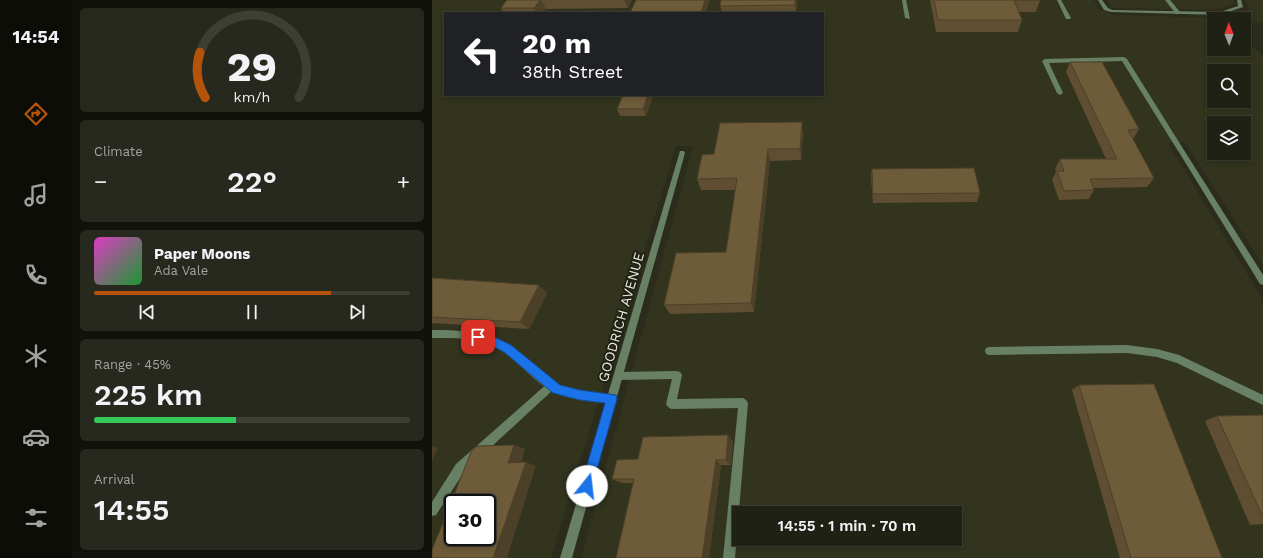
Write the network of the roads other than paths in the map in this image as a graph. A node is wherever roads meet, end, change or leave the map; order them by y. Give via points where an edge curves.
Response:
1 (904, 0) edge
2 (1059, 0) edge
3 (1100, 0) edge
4 (1167, 0) edge
5 (1239, 0) edge
6 (1178, 13) junction
7 (908, 18) dead end
8 (1068, 18) dead end
9 (1060, 93) dead end
10 (682, 152) dead end
11 (1263, 282) edge
12 (432, 334) edge
13 (989, 351) dead end
14 (619, 376) junction
15 (552, 385) junction
16 (612, 399) junction
17 (1263, 400) edge
18 (432, 511) edge
19 (566, 558) edge
20 (729, 558) edge

1 - 7 street
2 - 8 street
3 - 6 street via 1106,9 1111,11
4 - 6 street
5 - 6 street via 1241,7 1225,13
9 - 11 street via 1045,61 1124,59
10 - 14 street, GOODRICH AVENUE
12 - 15 street via 467,335 488,339 508,349
13 - 17 street via 1127,349 1157,353 1179,359
14 - 16 street, GOODRICH AVENUE
14 - 20 street via 677,375 671,404 743,403
15 - 16 street via 566,392
15 - 18 street via 460,468
16 - 19 street, GOODRICH AVENUE

